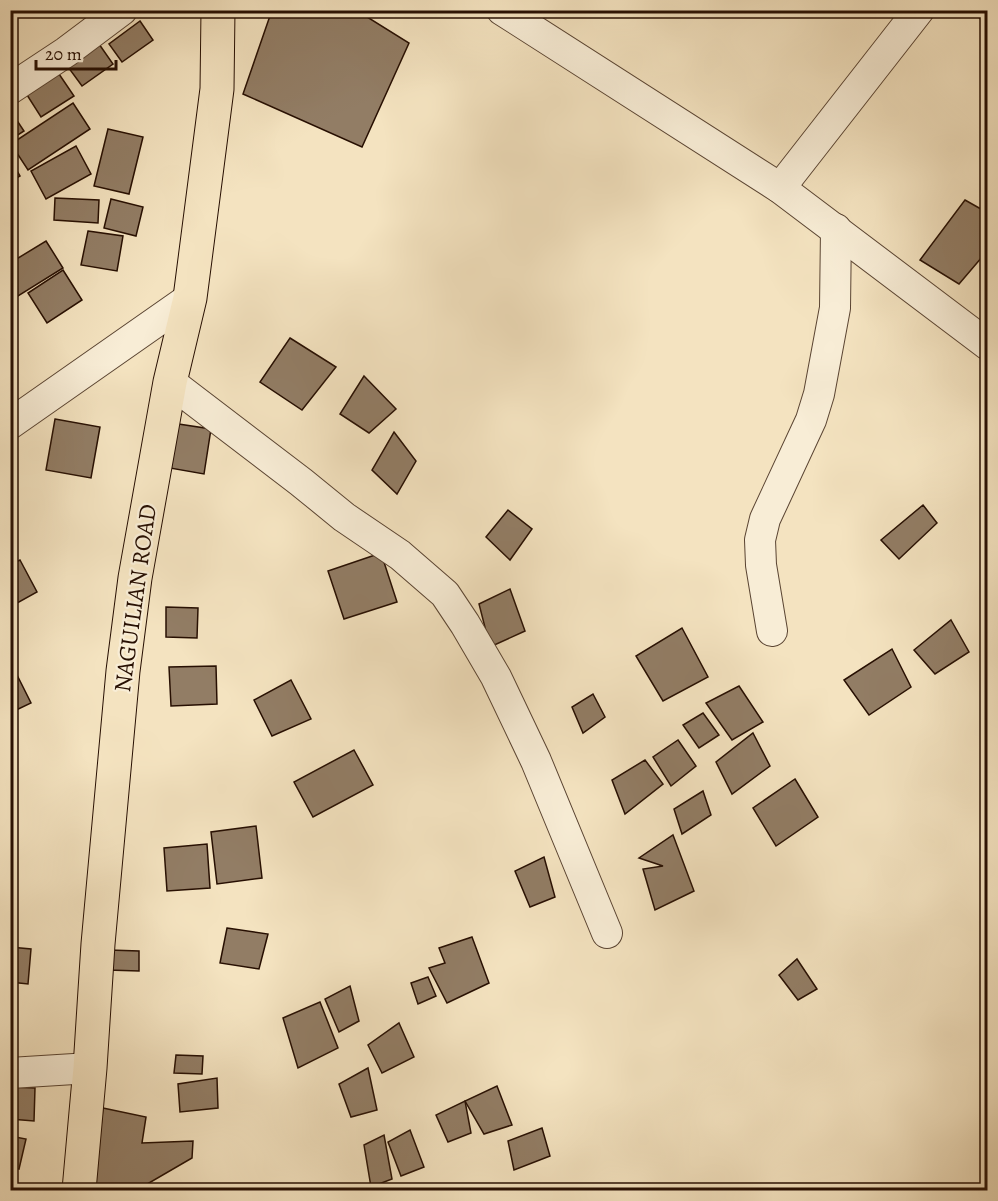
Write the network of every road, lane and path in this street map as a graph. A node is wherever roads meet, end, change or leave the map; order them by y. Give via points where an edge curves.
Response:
1 (122, 10) edge
2 (218, 10) edge
3 (502, 10) edge
4 (919, 10) edge
5 (10, 89) edge
6 (780, 188) junction
7 (836, 229) junction
8 (190, 298) junction
9 (987, 345) edge
10 (170, 382) junction
11 (10, 424) edge
12 (772, 631) dead end
13 (607, 933) dead end
14 (90, 1068) junction
15 (10, 1073) edge
16 (79, 1191) edge

1 - 5 street
2 - 8 highway, NAGUILIAN ROAD via 217,89
3 - 6 street
4 - 6 street
6 - 7 street
7 - 9 street
7 - 12 street via 835,308 819,394 765,519 760,540
8 - 10 highway, NAGUILIAN ROAD
8 - 11 street
10 - 13 street via 344,517 400,555 445,594 501,687
10 - 14 highway, NAGUILIAN ROAD via 135,578 123,671
14 - 15 street
14 - 16 highway, NAGUILIAN ROAD

